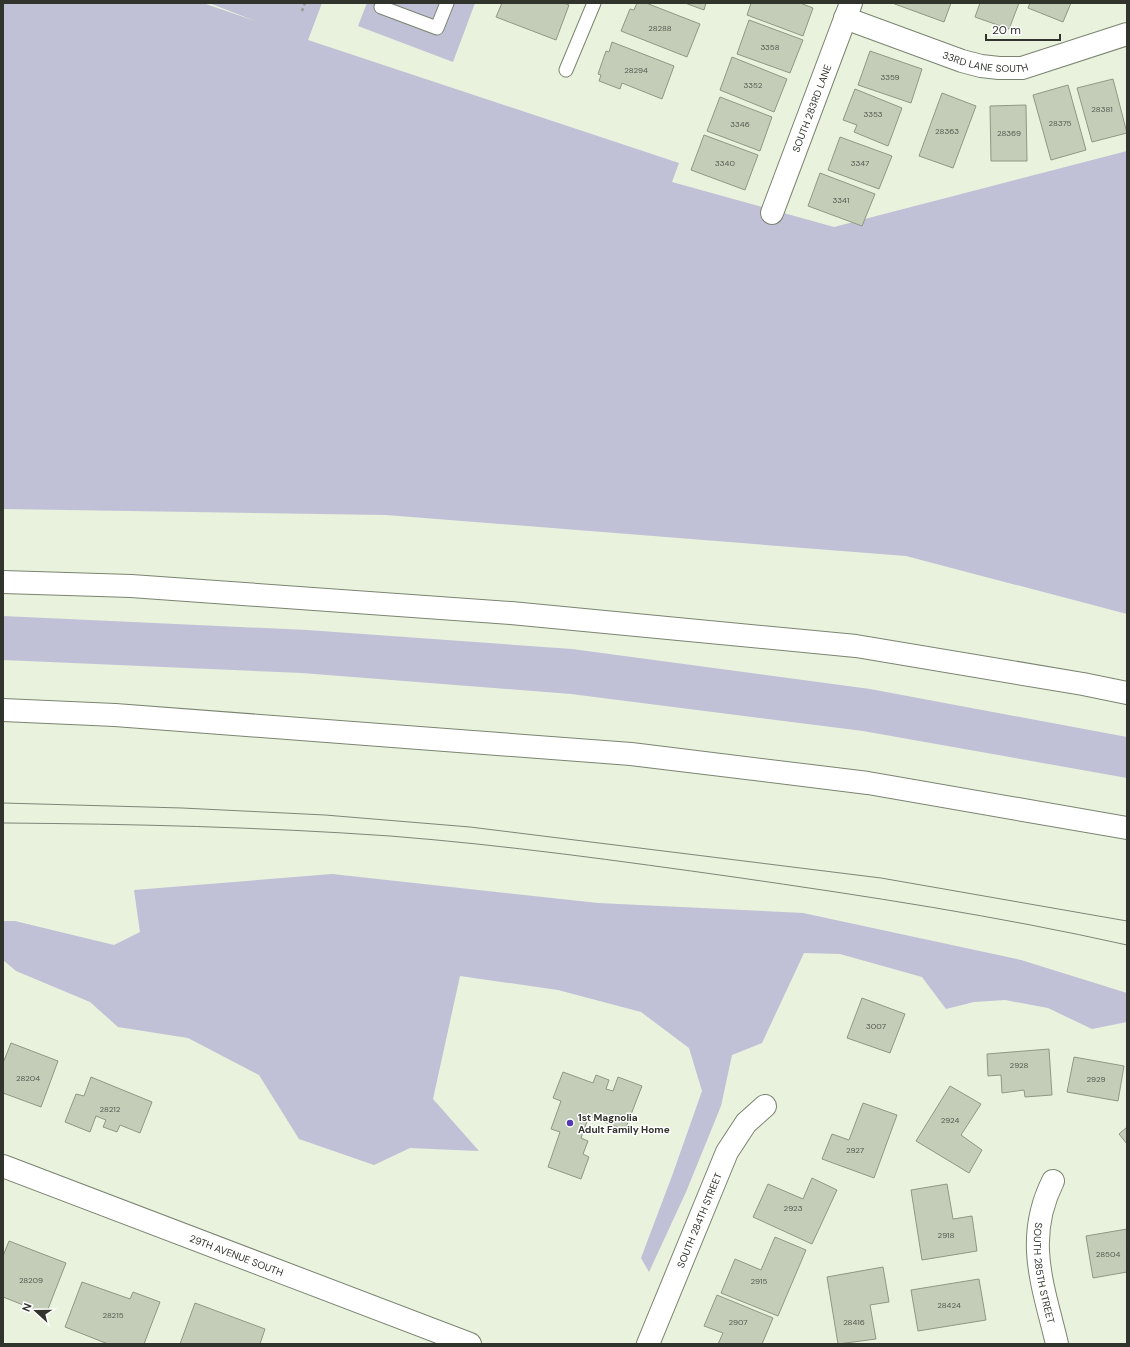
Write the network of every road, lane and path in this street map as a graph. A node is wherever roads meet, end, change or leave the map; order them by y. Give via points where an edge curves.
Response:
1 (305, 3) edge
2 (447, 3) edge
3 (594, 3) edge
4 (381, 7) dead end
5 (302, 11) dead end
6 (848, 11) edge
7 (1127, 34) edge
8 (566, 70) dead end
9 (772, 213) dead end
10 (3, 582) edge
11 (1127, 693) edge
12 (3, 710) edge
13 (1127, 828) edge
14 (765, 1106) dead end
15 (3, 1166) edge
16 (1053, 1181) dead end
17 (470, 1344) edge
18 (648, 1344) edge
19 (1057, 1344) edge

1 - 5 path
2 - 4 lane via 437,28
3 - 8 lane
6 - 7 main road, 33RD LANE SOUTH via 962,61 999,68 1022,68
6 - 9 main road, SOUTH 283RD LANE
10 - 11 main road via 131,586 495,612 840,644
12 - 13 main road via 115,715 631,754 868,783
14 - 18 main road, SOUTH 284TH STREET via 746,1123 727,1152
15 - 17 main road, 29TH AVENUE SOUTH
16 - 19 main road, SOUTH 285TH STREET via 1041,1210 1037,1247 1039,1268

